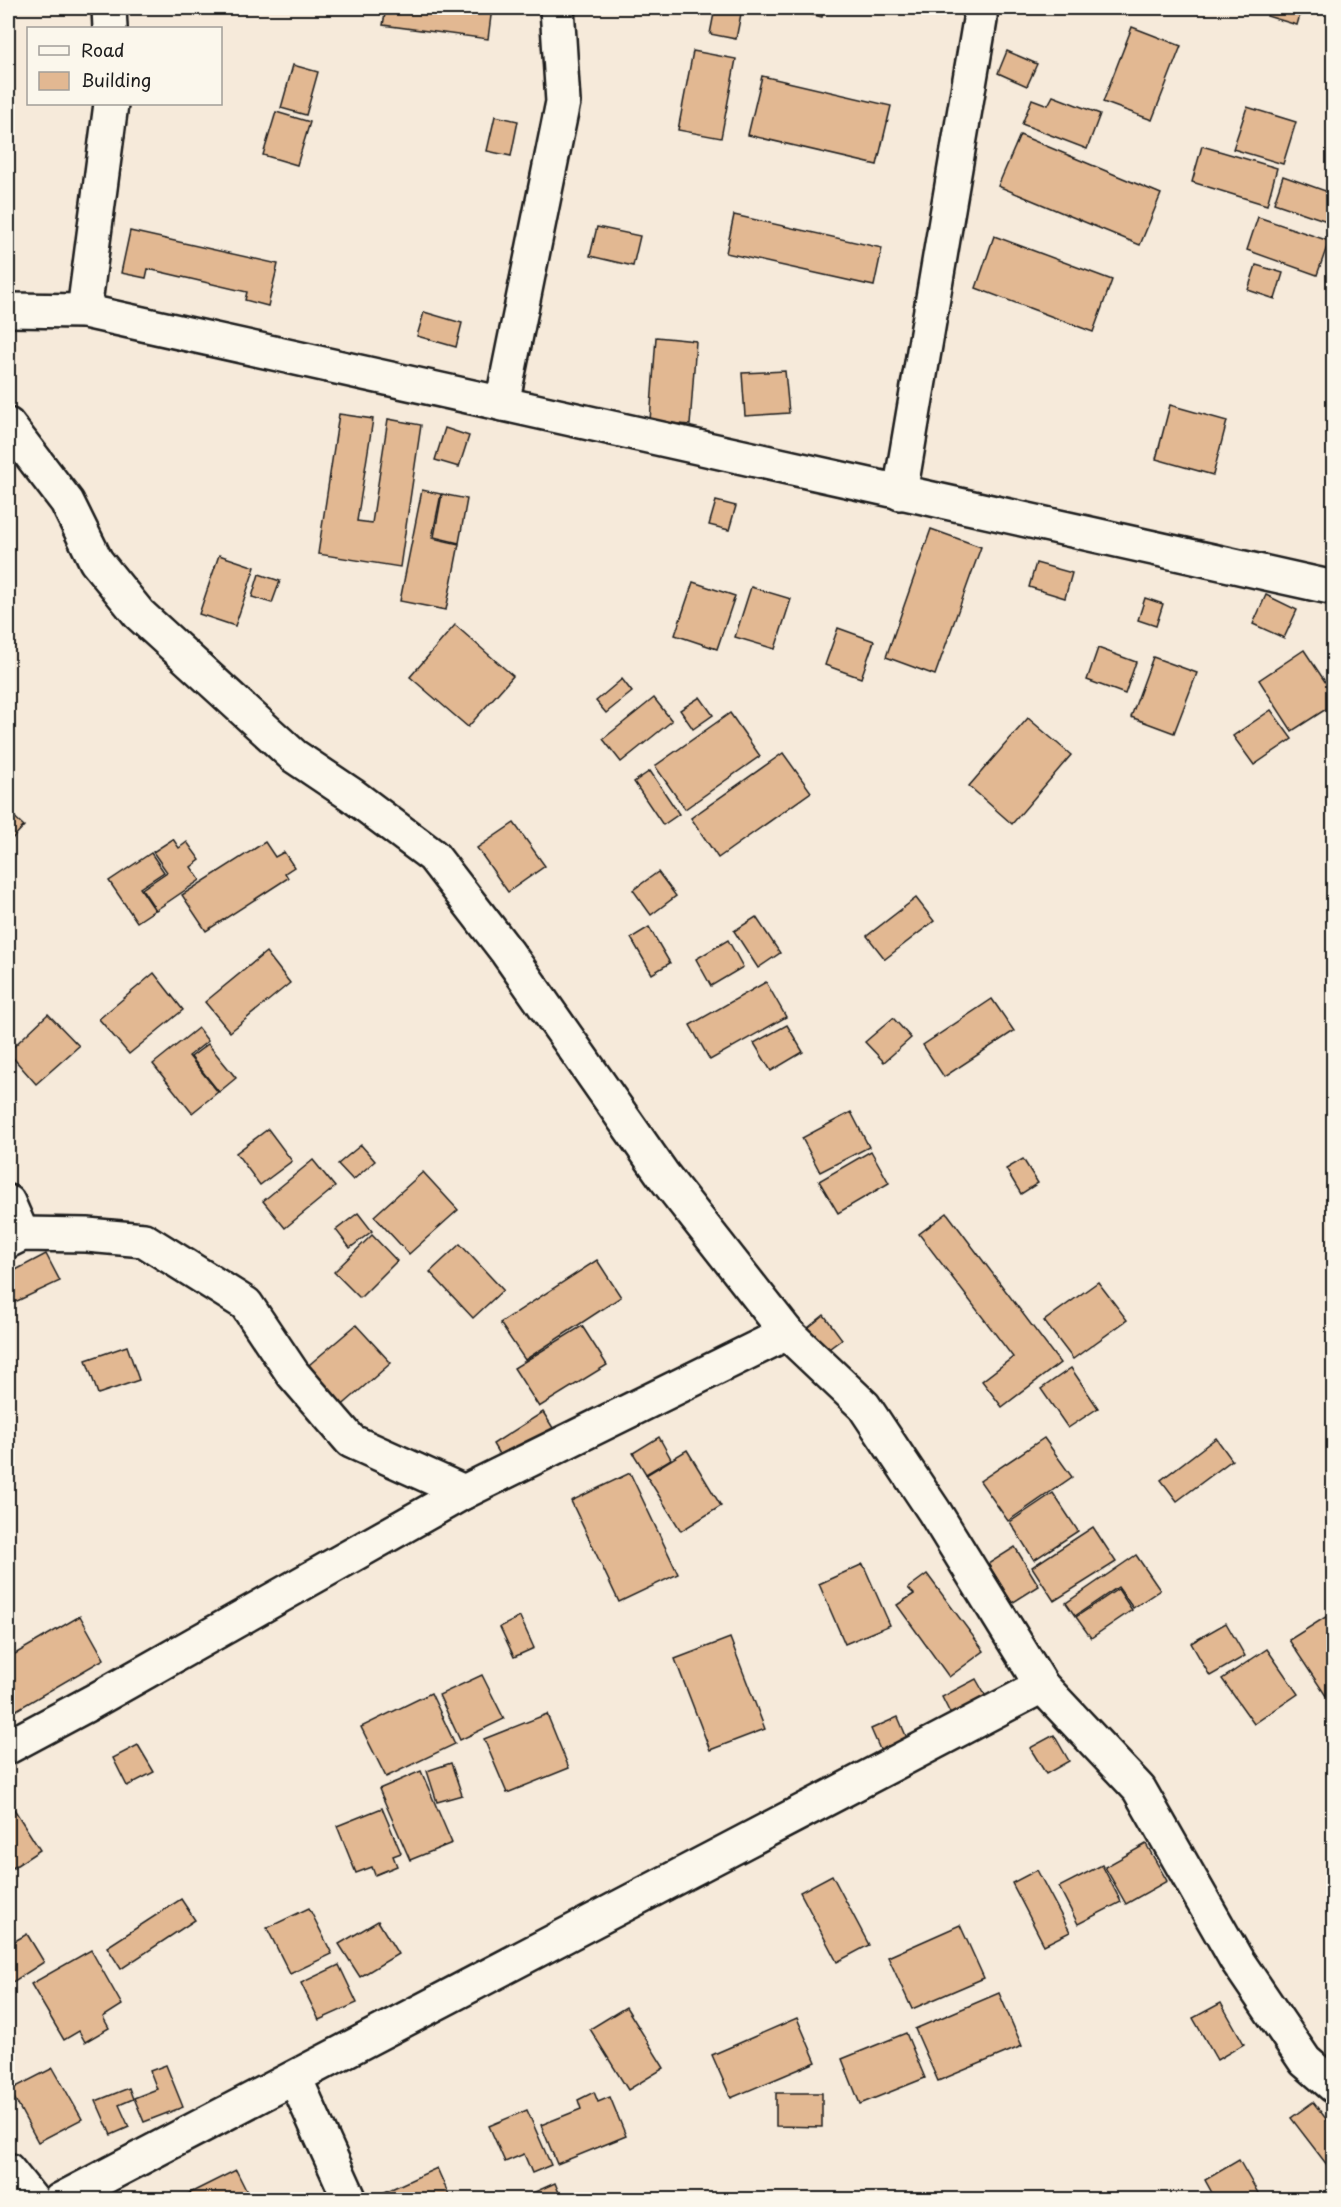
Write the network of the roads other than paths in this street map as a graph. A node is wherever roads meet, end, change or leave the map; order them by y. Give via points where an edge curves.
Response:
1 (109, 8) edge
2 (557, 8) edge
3 (980, 8) edge
4 (110, 27) edge
5 (111, 105) edge
6 (8, 310) edge
7 (84, 311) junction
8 (502, 404) junction
9 (8, 426) edge
10 (900, 493) junction
11 (1334, 588) edge
12 (8, 1202) edge
13 (15, 1237) edge
14 (787, 1333) junction
15 (464, 1492) junction
16 (1042, 1686) junction
17 (8, 1747) edge
18 (295, 2078) junction
19 (1334, 2086) edge
20 (8, 2170) edge
21 (32, 2199) edge
22 (60, 2199) edge
23 (350, 2199) edge

1 - 4 street
2 - 8 street via 563,102
3 - 10 street
5 - 7 street
6 - 7 street
7 - 8 street
8 - 10 street
9 - 14 street via 67,502 96,561 139,614 294,756 433,856 507,951 663,1175
10 - 11 street
12 - 13 street
13 - 15 street via 87,1235 144,1240 246,1304 293,1374 351,1441
14 - 15 street
14 - 16 street via 864,1406
15 - 17 street
16 - 18 street
16 - 19 street via 1139,1789 1236,1959 1305,2061
18 - 22 street
18 - 23 street
20 - 21 street

